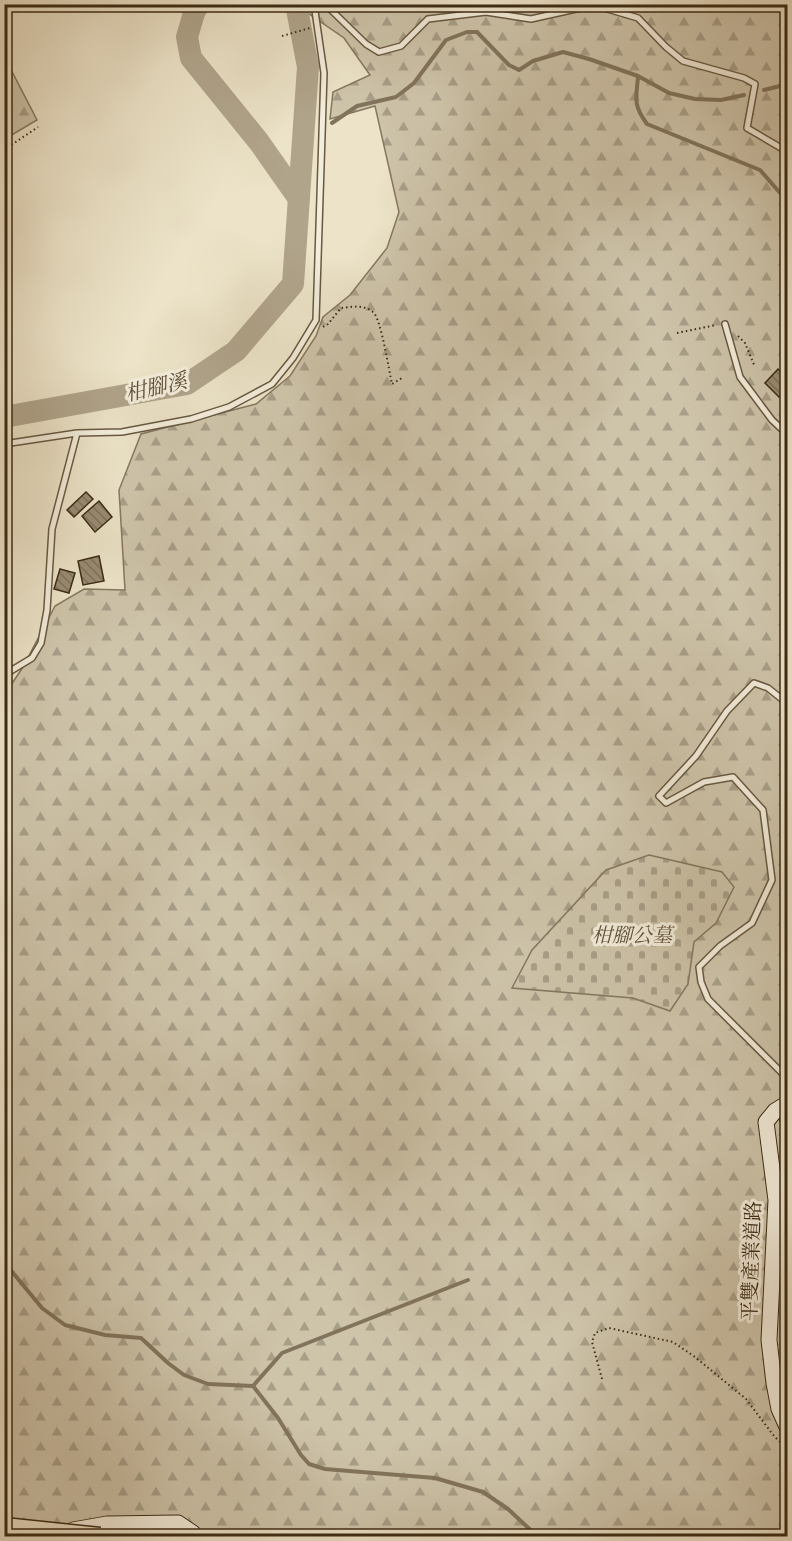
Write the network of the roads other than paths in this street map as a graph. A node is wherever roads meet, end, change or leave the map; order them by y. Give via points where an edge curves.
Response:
1 (314, 4) edge
2 (326, 4) edge
3 (788, 152) edge
4 (725, 324) dead end
5 (77, 433) junction
6 (788, 435) edge
7 (4, 444) edge
8 (4, 675) edge
9 (788, 704) edge
10 (788, 1079) edge
11 (788, 1103) edge
12 (788, 1429) edge
13 (4, 1526) edge
14 (34, 1536) edge
15 (100, 1536) edge
16 (194, 1536) edge

1 - 5 lane via 324,73 316,320 272,384 229,407 191,419 122,432
2 - 3 lane via 379,52 401,46 428,19 486,12 531,19 594,5 638,18 683,61 755,84 747,128
4 - 6 lane via 740,378
5 - 7 lane
5 - 8 lane via 52,529 41,643 32,657
9 - 10 lane via 768,688 754,683 727,711 696,756 658,796 666,803 704,782 734,777 763,810 772,880 752,923 699,967 708,999
11 - 12 street, 平雙產業道路 via 766,1122 776,1200 769,1340 779,1408
13 - 15 main road, bridge
14 - 16 street via 107,1524 152,1523 178,1523

